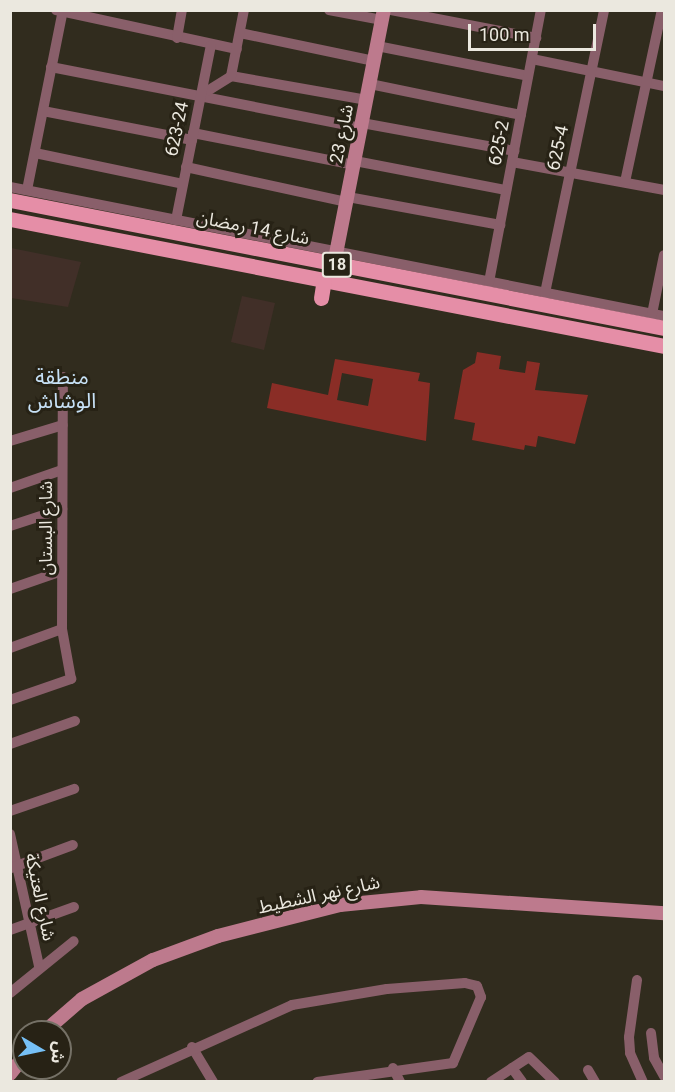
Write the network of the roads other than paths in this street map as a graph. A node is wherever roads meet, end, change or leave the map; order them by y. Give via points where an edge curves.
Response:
1 (183, 10) edge
2 (329, 10) edge
3 (541, 10) edge
4 (604, 10) edge
5 (662, 10) edge
6 (60, 11) edge
7 (243, 11) edge
8 (386, 14) edge
9 (240, 33) junction
10 (177, 38) junction
11 (536, 38) junction
12 (211, 45) junction
13 (377, 46) junction
14 (237, 49) junction
15 (532, 59) junction
16 (374, 61) junction
17 (51, 67) junction
18 (591, 71) junction
19 (231, 76) junction
20 (528, 76) junction
21 (646, 82) junction
22 (370, 84) junction
23 (664, 86) edge
24 (201, 95) junction
25 (367, 100) junction
26 (43, 111) junction
27 (521, 115) junction
28 (362, 125) junction
29 (193, 136) junction
30 (514, 151) junction
31 (34, 153) junction
32 (512, 162) junction
33 (354, 163) junction
34 (186, 168) junction
35 (570, 172) junction
36 (625, 183) junction
37 (183, 184) junction
38 (10, 187) edge
39 (27, 190) junction
40 (506, 190) junction
41 (664, 190) edge
42 (10, 200) edge
43 (347, 200) junction
44 (10, 219) edge
45 (176, 220) junction
46 (500, 225) junction
47 (249, 241) junction
48 (664, 255) edge
49 (336, 258) junction
50 (429, 270) junction
51 (404, 278) junction
52 (324, 280) junction
53 (489, 282) junction
54 (545, 293) junction
55 (321, 298) dead end
56 (652, 314) junction
57 (664, 316) edge
58 (664, 328) edge
59 (664, 346) edge
60 (63, 377) dead end
61 (63, 425) junction
62 (10, 441) edge
63 (63, 470) junction
64 (10, 488) edge
65 (62, 509) junction
66 (10, 526) edge
67 (62, 571) junction
68 (10, 589) edge
69 (62, 629) junction
70 (10, 648) edge
71 (10, 700) edge
72 (75, 721) dead end
73 (10, 744) edge
74 (74, 789) dead end
75 (10, 812) edge
76 (10, 834) edge
77 (73, 845) dead end
78 (14, 868) edge
79 (74, 907) dead end
80 (664, 913) edge
81 (28, 924) junction
82 (10, 930) edge
83 (74, 941) dead end
84 (39, 966) junction
85 (637, 981) dead end
86 (10, 993) edge
87 (58, 1020) edge
88 (651, 1033) dead end
89 (192, 1047) junction
90 (393, 1068) junction
91 (512, 1068) junction
92 (588, 1070) dead end
93 (664, 1076) edge
94 (121, 1082) edge
95 (213, 1082) edge
96 (317, 1082) edge
97 (400, 1082) edge
98 (491, 1082) edge
99 (522, 1082) edge
100 (555, 1082) edge
101 (595, 1082) edge
102 (643, 1082) edge

1 - 10 street
2 - 8 street
3 - 11 street, 625-2
4 - 18 street, 625-4
5 - 21 street
6 - 10 street
6 - 17 street
7 - 9 street
8 - 11 street
8 - 13 main road, شارع 23
9 - 14 street
9 - 16 street
10 - 12 street
11 - 15 street, 625-2
12 - 14 street
12 - 24 street, 623-24
13 - 16 main road, شارع 23
13 - 20 street
14 - 19 street
15 - 18 street
15 - 20 street, 625-2
16 - 22 main road, شارع 23
17 - 24 street
17 - 26 street
18 - 21 street
18 - 35 street, 625-4
19 - 24 street
19 - 25 street
20 - 27 street, 625-2
21 - 23 street
21 - 36 street
22 - 25 main road, شارع 23
22 - 27 street
24 - 28 street
24 - 29 street, 623-24
25 - 28 main road, شارع 23
26 - 29 street
26 - 31 street
27 - 30 street, 625-2
28 - 30 street
28 - 33 main road, شارع 23
29 - 33 street
29 - 34 street, 623-24
30 - 32 street, 625-2
31 - 37 street
31 - 39 street
32 - 35 street
32 - 40 street, 625-2
33 - 40 street
33 - 43 main road, شارع 23
34 - 37 street, 623-24
34 - 43 street
35 - 36 street
35 - 54 street, 625-4
36 - 41 street
37 - 45 street, 623-24
38 - 39 street
39 - 45 street
40 - 46 street, 625-2
42 - 47 main road, شارع 14 رمضان / 18
43 - 46 street
43 - 49 main road, شارع 23
44 - 52 main road, شارع 14 رمضان / 18
45 - 47 street
46 - 53 street, 625-2
47 - 49 main road, شارع 14 رمضان / 18
48 - 56 street
49 - 50 street
49 - 51 main road, شارع 14 رمضان / 18
50 - 51 main road
50 - 53 street
51 - 58 main road, شارع 14 رمضان / 18
52 - 55 main road
52 - 59 main road, شارع 14 رمضان / 18
53 - 54 street
54 - 56 street
56 - 57 street
60 - 61 street, شارع البستان
61 - 62 street
61 - 63 street, شارع البستان
63 - 64 street
63 - 65 street, شارع البستان
65 - 66 street
65 - 67 street, شارع البستان
67 - 68 street
67 - 69 street, شارع البستان
69 - 70 street
69 - 71 street, شارع البستان via 71,679
72 - 73 street
74 - 75 street
76 - 78 street, شارع العتيکة
77 - 78 street
78 - 81 street, شارع العتيکة
79 - 81 street
80 - 87 main road, شارع نهر الشطيط via 422,897 340,905 218,936 153,960 82,999
81 - 82 street
81 - 84 street, شارع العتيکة
83 - 84 street
84 - 86 street
85 - 102 street via 629,1037 630,1053
88 - 93 street via 654,1058
89 - 90 street via 292,1005 387,989 465,983 477,986 481,997 453,1064
89 - 94 street
89 - 95 street
90 - 96 street
90 - 97 street
91 - 98 street
91 - 99 street
91 - 100 street via 531,1057
92 - 101 street

